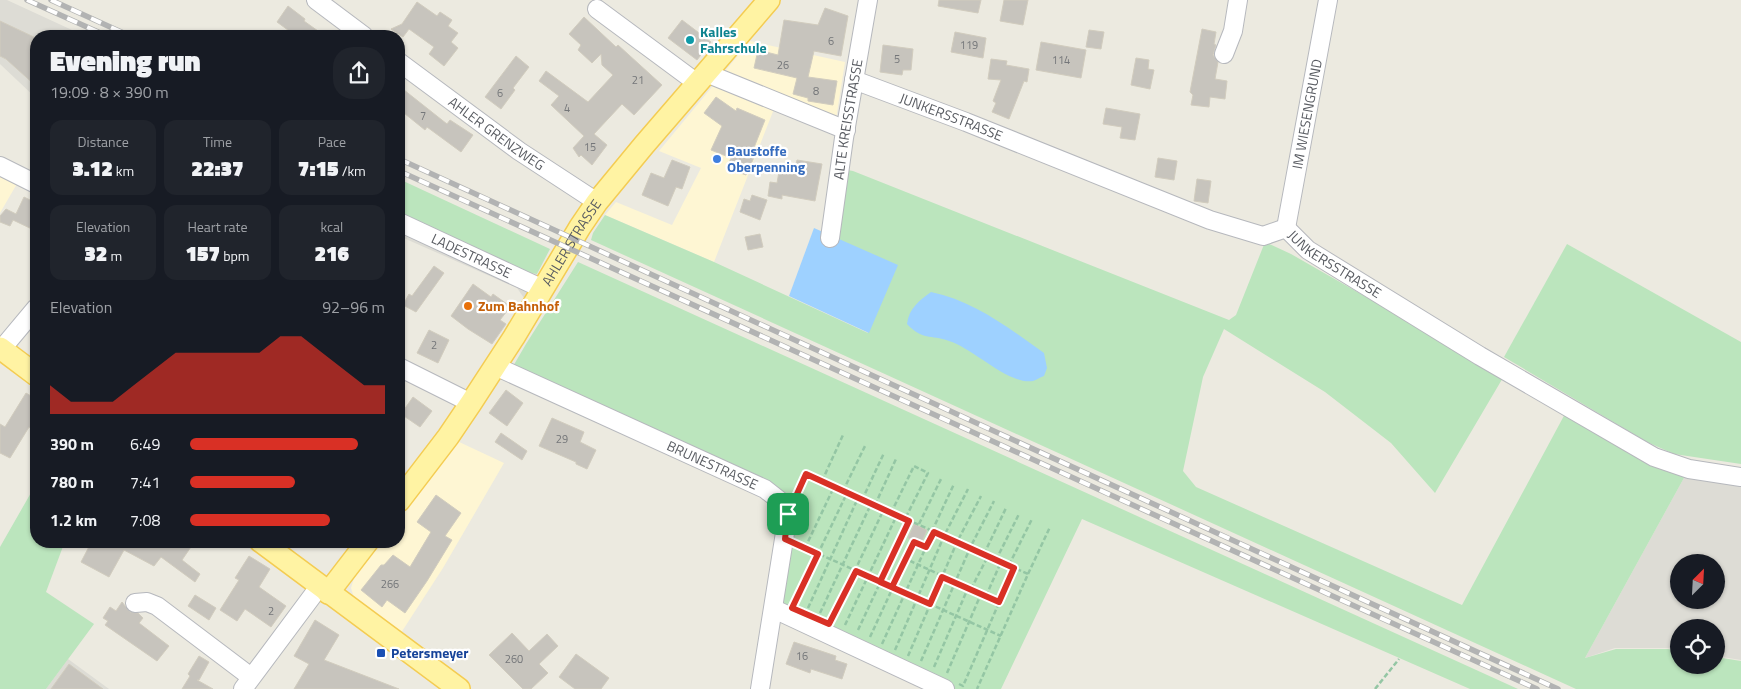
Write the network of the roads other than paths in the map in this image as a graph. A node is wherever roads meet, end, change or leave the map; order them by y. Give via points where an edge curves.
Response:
1 (316, 0) edge
2 (769, 0) edge
3 (868, 0) edge
4 (1238, 0) edge
5 (1328, 0) edge
6 (597, 8) dead end
7 (356, 30) edge
8 (1224, 54) dead end
9 (405, 66) edge
10 (701, 78) junction
11 (854, 80) junction
12 (846, 130) junction
13 (0, 166) edge
14 (30, 181) edge
15 (597, 202) junction
16 (405, 225) edge
17 (1286, 228) junction
18 (830, 238) dead end
19 (543, 289) junction
20 (30, 315) edge
21 (0, 349) edge
22 (495, 366) junction
23 (405, 369) edge
24 (30, 370) edge
25 (471, 403) junction
26 (1741, 477) edge
27 (405, 494) edge
28 (269, 548) edge
29 (362, 548) edge
30 (324, 590) junction
31 (135, 603) dead end
32 (774, 609) junction
33 (247, 683) edge
34 (949, 683) edge
35 (459, 689) edge
36 (760, 689) edge

1 - 7 street
2 - 10 main road, AHLER STRASSE
3 - 11 street, ALTE KREISSTRASSE
4 - 8 street via 1233,31
5 - 17 street, IM WIESENGRUND
6 - 10 street
9 - 15 street, AHLER GRENZWEG via 519,151
10 - 12 street
10 - 15 main road, AHLER STRASSE
11 - 12 street, ALTE KREISSTRASSE
11 - 17 street, JUNKERSSTRASSE via 1210,220 1263,236
12 - 18 street, ALTE KREISSTRASSE
13 - 14 street
15 - 19 main road, AHLER STRASSE
16 - 19 street, LADESTRASSE
17 - 26 street, JUNKERSSTRASSE via 1316,255 1480,356 1654,457 1689,469
19 - 22 main road, AHLER STRASSE
20 - 21 street
21 - 24 main road
22 - 25 main road, AHLER STRASSE
22 - 32 street, BRUNESTRASSE via 765,489 779,500 788,514
23 - 25 street
25 - 27 main road, AHLER STRASSE
28 - 30 main road
29 - 30 main road
30 - 33 street
30 - 35 main road
31 - 33 street via 147,602 157,606
32 - 34 street
32 - 36 street

